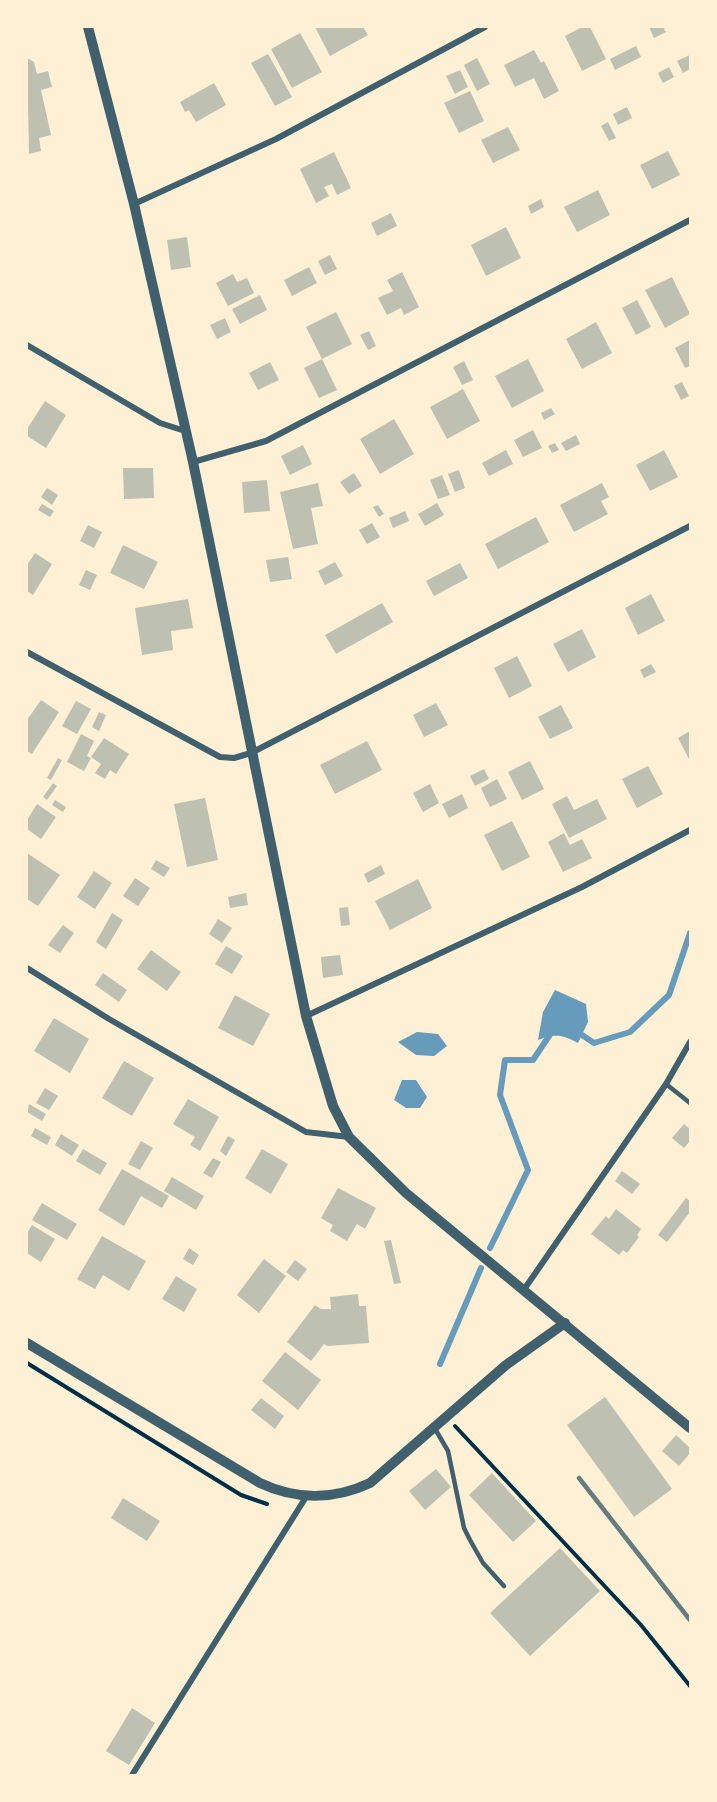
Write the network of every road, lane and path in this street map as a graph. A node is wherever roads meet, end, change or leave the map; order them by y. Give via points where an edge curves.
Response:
1 (88, 27) edge
2 (485, 27) edge
3 (134, 204) junction
4 (690, 220) edge
5 (27, 345) edge
6 (185, 430) junction
7 (193, 462) junction
8 (690, 526) edge
9 (27, 652) edge
10 (251, 753) junction
11 (690, 830) edge
12 (27, 968) edge
13 (306, 1016) junction
14 (690, 1042) edge
15 (666, 1084) junction
16 (690, 1103) edge
17 (349, 1137) junction
18 (523, 1291) junction
19 (565, 1323) junction
20 (27, 1343) edge
21 (27, 1363) edge
22 (446, 1417) junction
23 (435, 1427) junction
24 (690, 1428) edge
25 (306, 1497) junction
26 (297, 1512) junction
27 (504, 1586) dead end
28 (690, 1686) edge
29 (132, 1775) edge

1 - 3 street
2 - 3 street via 276,139
3 - 6 street
4 - 7 street via 266,441
5 - 6 street via 160,423
6 - 7 street
7 - 10 street
8 - 10 street
9 - 10 street via 220,757
10 - 13 street
11 - 13 street via 582,887
12 - 17 street via 306,1132
13 - 17 street via 326,1088
14 - 15 street
15 - 16 lane
15 - 18 street
17 - 18 street via 406,1193
18 - 19 street
19 - 22 street via 506,1365
19 - 24 street
20 - 25 street via 260,1483
21 - 26 path via 241,1495
22 - 23 street
22 - 28 path via 641,1625
23 - 25 street via 370,1483 346,1493
23 - 27 lane via 448,1451 464,1528 483,1563
25 - 26 street
26 - 29 street

